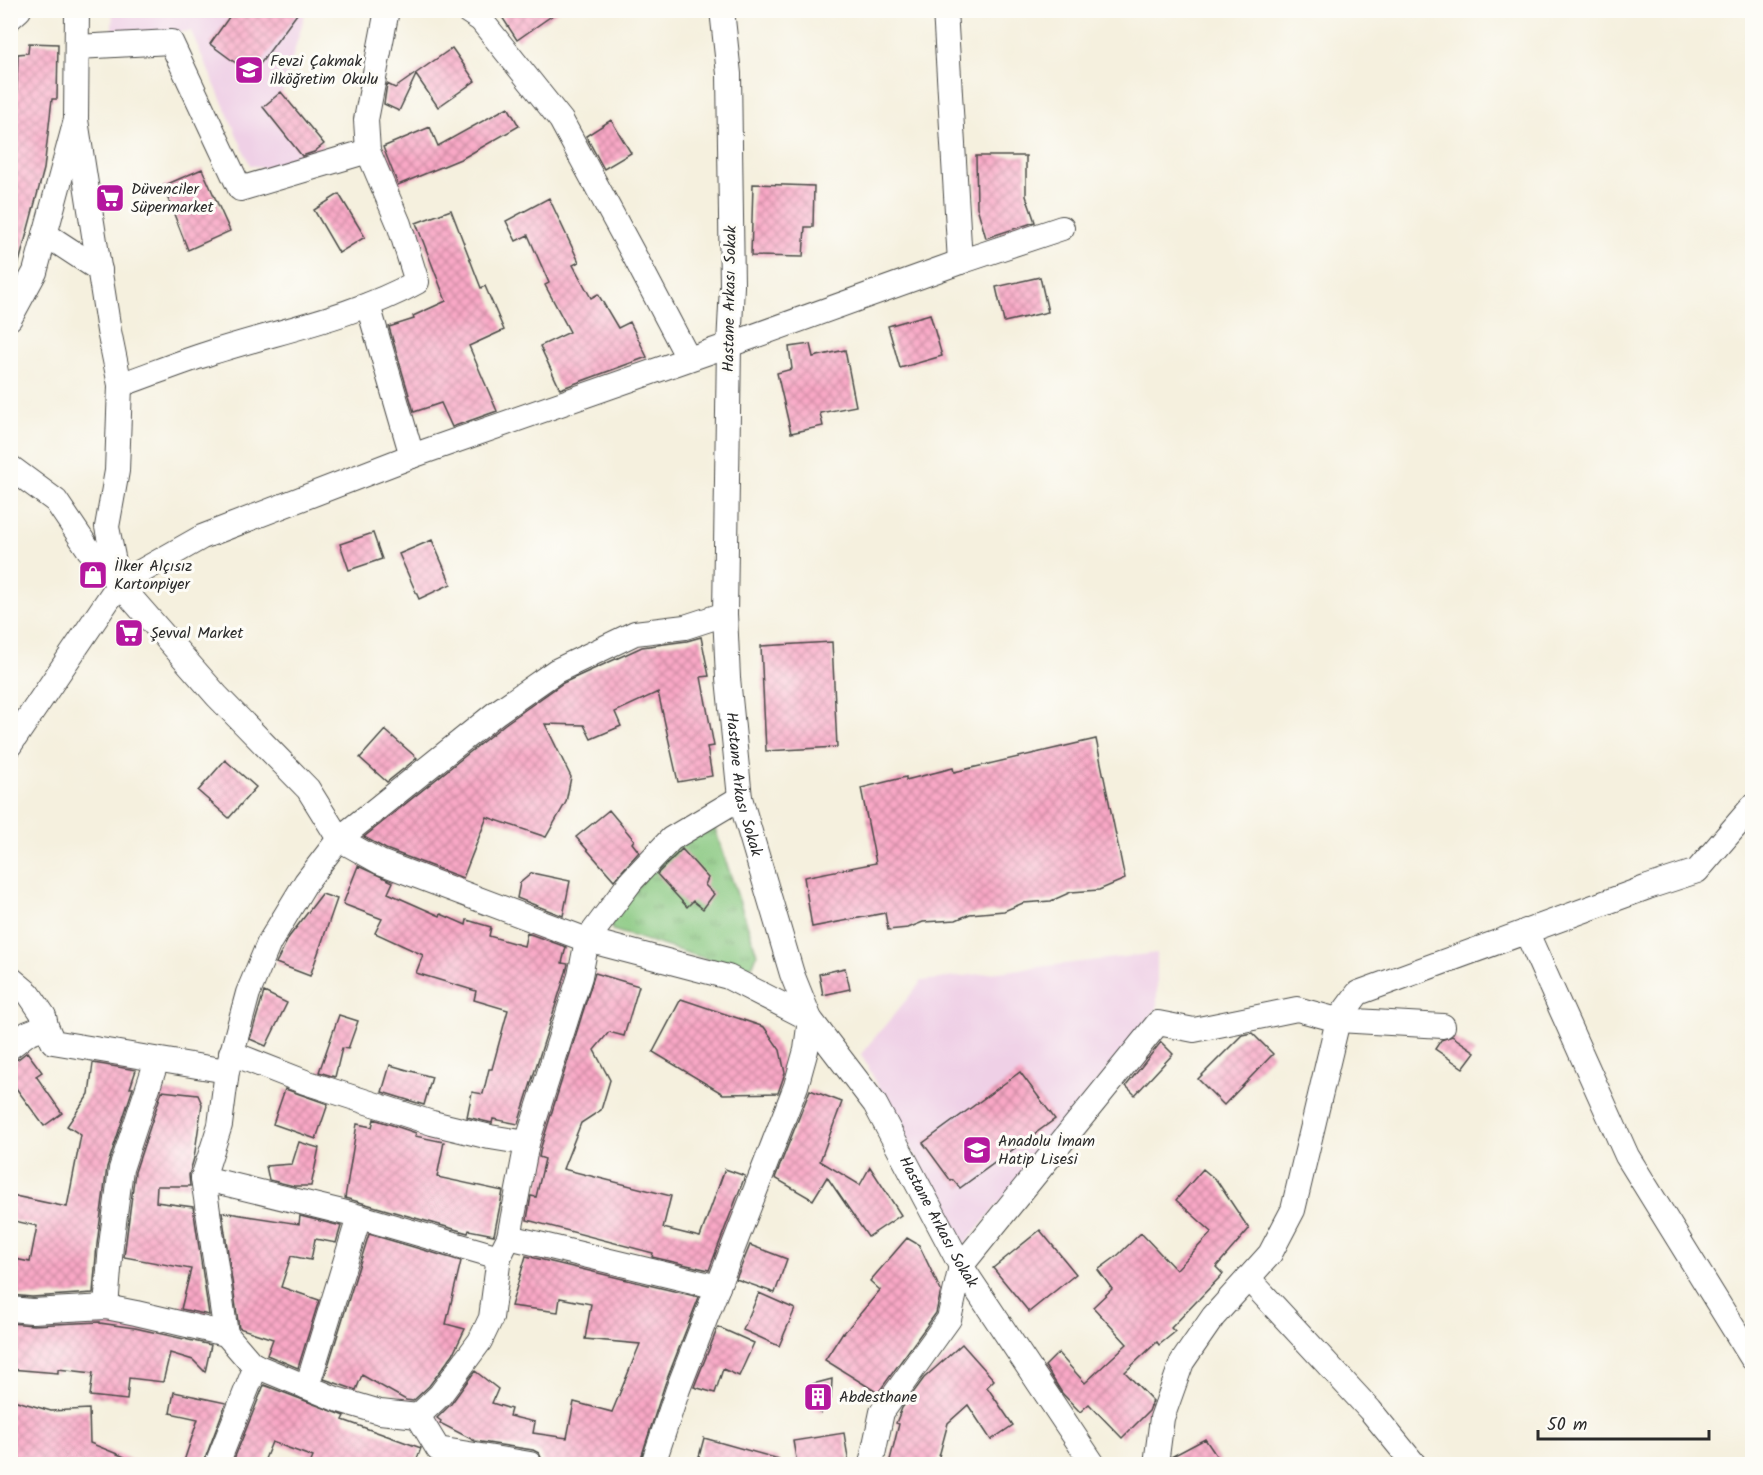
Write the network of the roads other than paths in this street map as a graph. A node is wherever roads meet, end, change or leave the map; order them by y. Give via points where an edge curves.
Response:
1 (19, 10) edge
2 (77, 10) edge
3 (387, 10) edge
4 (466, 10) edge
5 (722, 10) edge
6 (945, 10) edge
7 (10, 18) edge
8 (77, 46) junction
9 (76, 120) junction
10 (368, 151) junction
11 (1062, 228) dead end
12 (45, 234) junction
13 (960, 262) junction
14 (100, 270) junction
15 (368, 305) junction
16 (10, 318) edge
17 (729, 345) junction
18 (688, 358) junction
19 (120, 385) junction
20 (412, 456) junction
21 (10, 467) edge
22 (118, 584) junction
23 (725, 614) junction
24 (10, 745) edge
25 (740, 798) junction
26 (1752, 807) edge
27 (339, 839) junction
28 (1526, 931) junction
29 (587, 940) junction
30 (10, 978) edge
31 (810, 1019) junction
32 (1338, 1020) junction
33 (45, 1026) junction
34 (1443, 1026) dead end
35 (10, 1047) edge
36 (157, 1060) junction
37 (229, 1062) junction
38 (527, 1143) junction
39 (203, 1179) junction
40 (359, 1217) junction
41 (504, 1247) junction
42 (961, 1266) junction
43 (1248, 1278) junction
44 (718, 1287) junction
45 (106, 1307) junction
46 (10, 1309) edge
47 (226, 1334) junction
48 (1752, 1358) edge
49 (255, 1366) junction
50 (307, 1387) junction
51 (418, 1416) junction
52 (441, 1457) edge
53 (1091, 1463) edge
54 (217, 1464) edge
55 (530, 1464) edge
56 (653, 1464) edge
57 (871, 1464) edge
58 (1156, 1464) edge
59 (1414, 1464) edge

1 - 7 street
2 - 8 street
3 - 10 street via 366,120
4 - 18 street via 481,20 561,120
5 - 17 street, Hastane Arkası Sokak via 729,74
6 - 13 street
8 - 9 street
8 - 10 street via 171,42 240,189
9 - 12 street
9 - 14 street
10 - 15 street via 399,224 417,282
11 - 13 street
12 - 14 street
12 - 16 street via 35,272
13 - 17 street
14 - 19 street
15 - 19 street via 206,354
15 - 20 street
17 - 18 street
17 - 23 street, Hastane Arkası Sokak
18 - 20 street
19 - 22 street via 117,471 107,527
20 - 22 street via 202,537
21 - 22 street via 56,501
22 - 24 street
22 - 27 street via 217,696 308,789
23 - 25 street, Hastane Arkası Sokak
23 - 27 street via 685,627 634,633 556,671 496,712
25 - 29 street via 665,845 632,880
25 - 31 street, Hastane Arkası Sokak via 792,974
26 - 28 street via 1697,871
27 - 29 street via 380,862
27 - 37 street via 306,882 269,943 248,993
28 - 32 street via 1358,993
28 - 48 street via 1627,1156
29 - 31 street via 728,977
29 - 38 street via 580,976
30 - 33 street via 29,994 44,1016
31 - 42 street, Hastane Arkası Sokak via 875,1104
31 - 44 street via 796,1086
32 - 34 street
32 - 42 street via 1297,1009 1194,1030 1158,1023
32 - 43 street via 1293,1210 1270,1254
33 - 35 street
33 - 36 street via 53,1042
36 - 37 street
36 - 45 street via 122,1169
37 - 38 street via 432,1123
37 - 39 street via 220,1125
38 - 41 street
39 - 40 street
39 - 47 street
40 - 41 street
40 - 50 street
41 - 44 street
41 - 51 street via 491,1318 480,1341 440,1395
42 - 53 street, Hastane Arkası Sokak
42 - 57 street via 949,1319 882,1412
43 - 58 street via 1212,1317 1182,1362 1162,1418
43 - 59 street via 1370,1410
44 - 56 street
45 - 46 street
45 - 47 street
47 - 49 street
49 - 50 street
49 - 54 street
50 - 51 street via 380,1412
51 - 52 street
52 - 55 street

